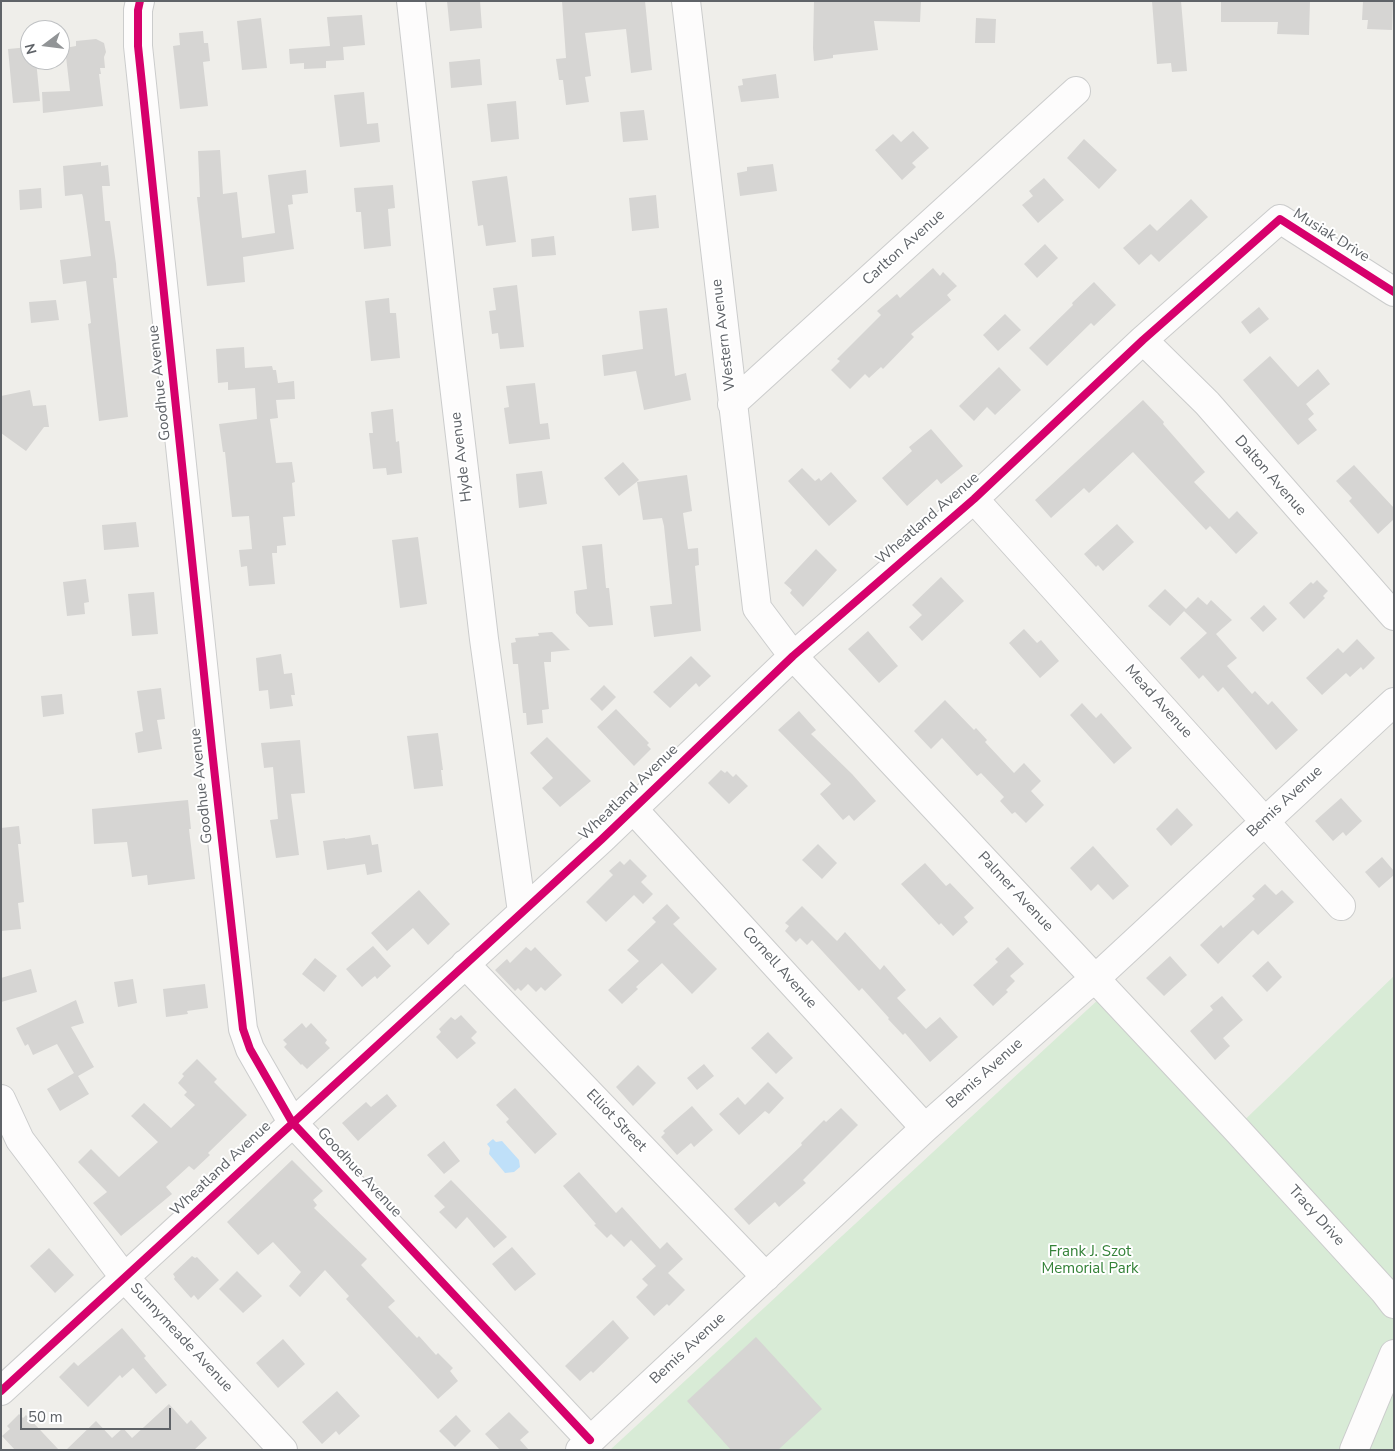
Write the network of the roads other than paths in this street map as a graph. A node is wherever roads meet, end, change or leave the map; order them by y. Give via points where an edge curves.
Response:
1 (140, 1) edge
2 (411, 1) edge
3 (686, 1) edge
4 (1076, 91) dead end
5 (1280, 219) joint
6 (1394, 292) edge
7 (1142, 340) junction
8 (732, 404) junction
9 (974, 499) junction
10 (1394, 616) edge
11 (793, 656) junction
12 (1394, 702) edge
13 (633, 808) junction
14 (1265, 820) junction
15 (1341, 906) dead end
16 (522, 912) junction
17 (465, 964) junction
18 (1096, 978) junction
19 (1, 1099) edge
20 (292, 1122) junction
21 (925, 1128) junction
22 (1237, 1130) joint
23 (124, 1277) junction
24 (766, 1277) junction
25 (1394, 1304) edge
26 (1394, 1354) edge
27 (1, 1391) edge
28 (585, 1445) edge
29 (283, 1450) edge
30 (1354, 1450) edge

1 - 20 street, Goodhue Avenue via 138,46 243,1029 250,1049
2 - 16 street, Hyde Avenue via 480,610
3 - 8 street, Western Avenue
4 - 8 street, Carlton Avenue
5 - 6 street, Musiak Drive
5 - 7 street, Wheatland Avenue
7 - 9 street, Wheatland Avenue
7 - 10 street, Dalton Avenue via 1207,403
8 - 11 street, Western Avenue via 756,608
9 - 11 street, Wheatland Avenue
9 - 14 street, Mead Avenue
11 - 13 street, Wheatland Avenue
11 - 18 street, Palmer Avenue
12 - 14 street, Bemis Avenue
13 - 16 street, Wheatland Avenue
13 - 21 street, Cornell Avenue
14 - 15 street, Mead Avenue
14 - 18 street, Bemis Avenue
16 - 17 street, Wheatland Avenue
17 - 20 street, Wheatland Avenue
17 - 24 street, Elliot Street
18 - 21 street, Bemis Avenue
18 - 22 street, Palmer Avenue
19 - 23 street, Sunnymeade Avenue via 20,1140
20 - 23 street, Wheatland Avenue
20 - 28 street, Goodhue Avenue
21 - 24 street, Bemis Avenue
22 - 25 street, Tracy Drive
23 - 27 street, Wheatland Avenue
23 - 29 street, Sunnymeade Avenue
24 - 28 street, Bemis Avenue
26 - 30 street

